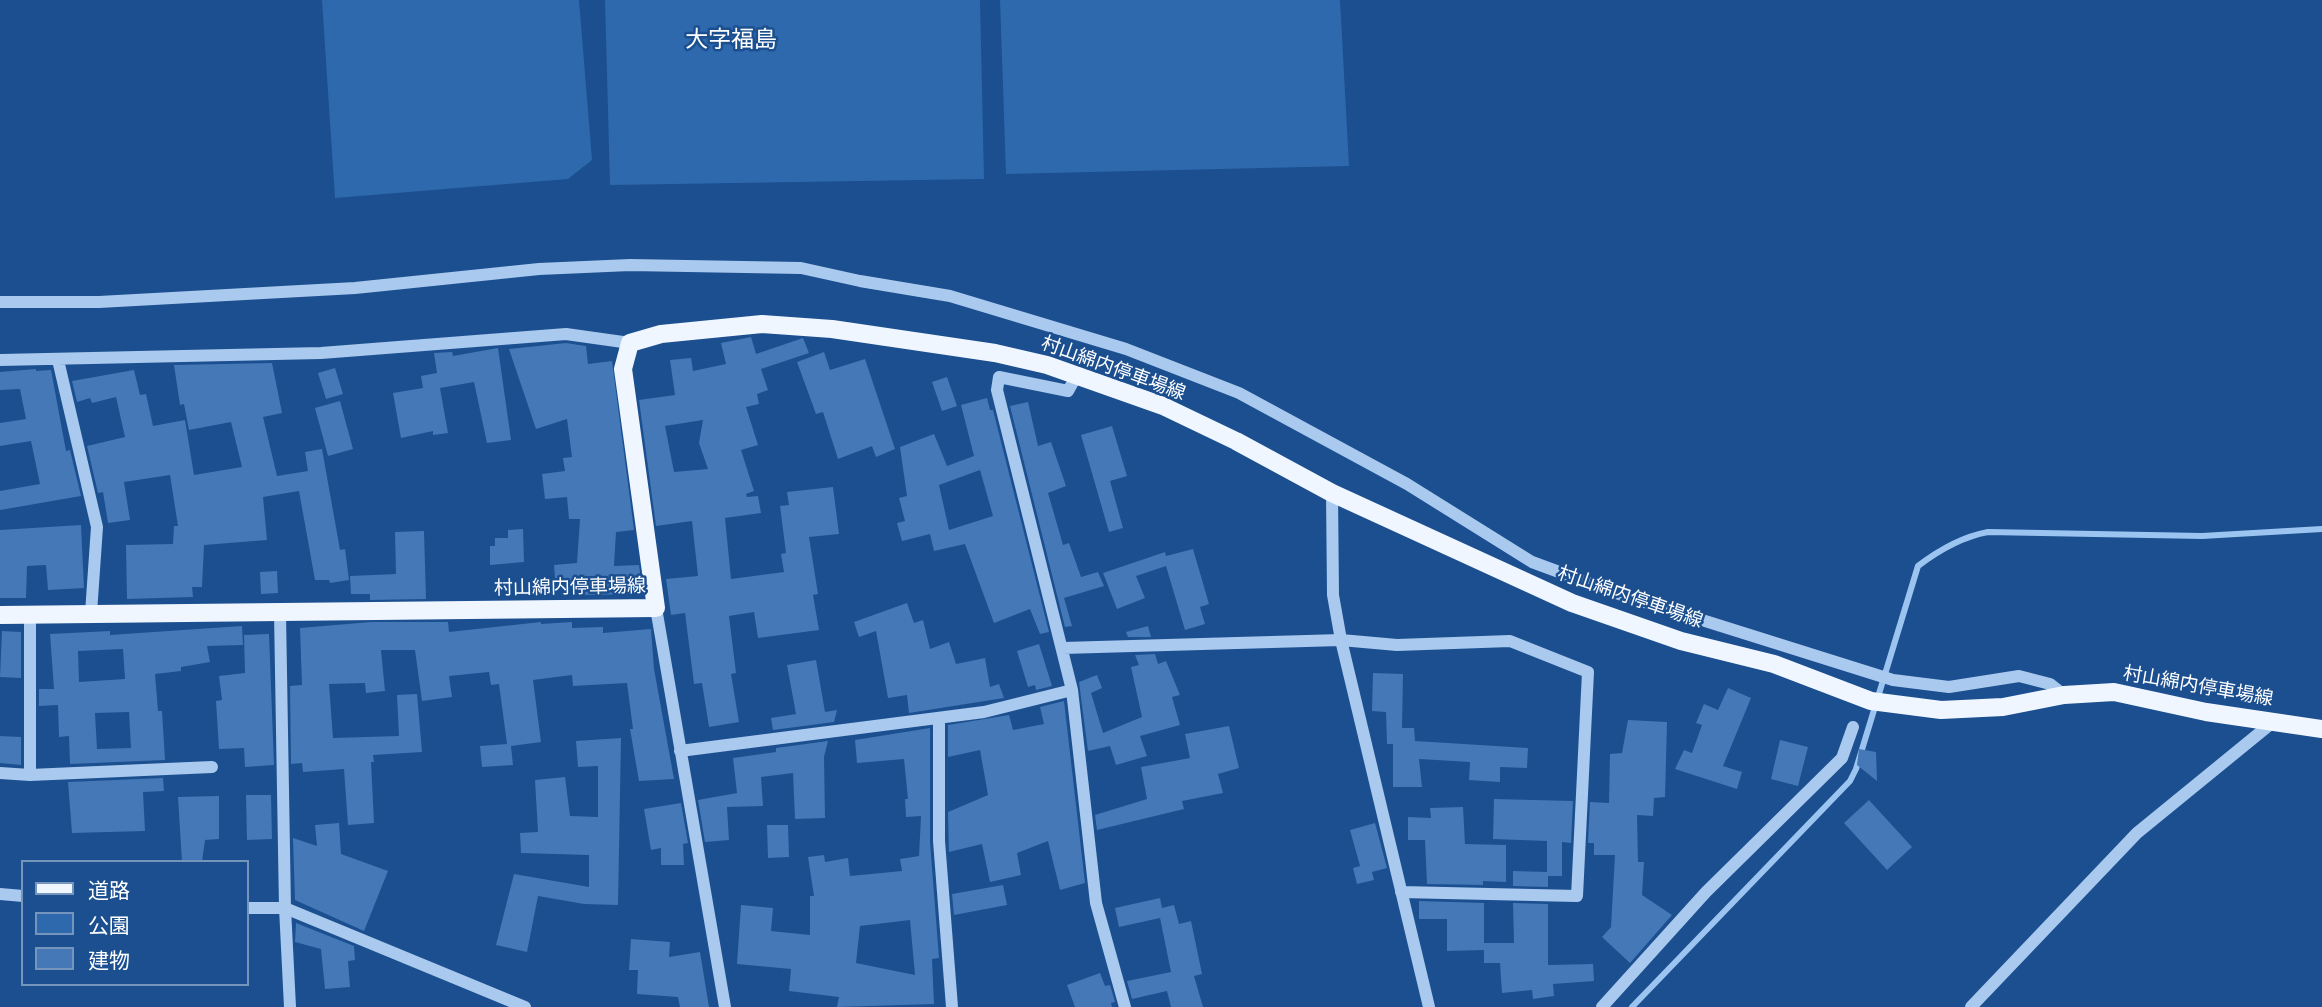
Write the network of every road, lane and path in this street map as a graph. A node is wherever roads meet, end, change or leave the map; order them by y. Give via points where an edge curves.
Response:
1 (0, 302) edge
2 (630, 343) junction
3 (0, 351) edge
4 (0, 360) edge
5 (28, 360) junction
6 (58, 360) junction
7 (1077, 375) junction
8 (1332, 494) junction
9 (656, 608) junction
10 (91, 612) junction
11 (280, 612) junction
12 (30, 614) junction
13 (0, 615) edge
14 (1341, 640) junction
15 (1063, 648) junction
16 (1072, 690) junction
17 (2064, 695) junction
18 (939, 718) junction
19 (2273, 722) junction
20 (1853, 727) dead end
21 (2322, 729) edge
22 (680, 751) junction
23 (212, 767) dead end
24 (0, 773) edge
25 (30, 775) junction
26 (1401, 892) junction
27 (0, 894) edge
28 (21, 896) edge
29 (248, 908) edge
30 (285, 908) junction
31 (290, 1007) edge
32 (526, 1007) edge
33 (725, 1007) edge
34 (952, 1007) edge
35 (1125, 1007) edge
36 (1429, 1007) edge
37 (1602, 1007) edge
38 (1971, 1007) edge

1 - 17 street via 99,302 355,288 539,269 630,265 801,268 950,296 1126,349 1239,393 1407,484 1532,562 1616,593 1893,681 1949,687 2019,676 2050,684
2 - 6 street via 566,334 321,353
2 - 7 main road, 村山綿内停車場線 via 644,337 736,326 832,329 995,353
2 - 9 main road, 村山綿内停車場線 via 623,369
3 - 5 street
4 - 5 street
5 - 6 street
6 - 10 street via 96,527
7 - 8 main road, 村山綿内停車場線 via 1236,441
7 - 15 street via 1068,391 999,377 997,390
8 - 14 street via 1333,595
8 - 17 main road, 村山綿内停車場線 via 1572,603 1681,640 1774,664 1871,701 1941,710 2003,707
9 - 11 main road, 村山綿内停車場線
9 - 22 street
10 - 11 main road, 村山綿内停車場線
10 - 12 main road, 村山綿内停車場線
11 - 30 street
12 - 13 main road, 村山綿内停車場線
12 - 25 street
14 - 15 street
14 - 26 street
14 - 26 street via 1397,645 1510,641 1588,672 1577,896
15 - 16 street
16 - 18 street
16 - 35 street via 1096,903
17 - 19 main road, 村山綿内停車場線 via 2114,692
18 - 22 street
18 - 34 street via 939,841
19 - 21 main road, 村山綿内停車場線
19 - 38 street via 2137,833
20 - 37 street via 1842,758 1706,892
22 - 33 street
23 - 25 street
24 - 25 street
26 - 36 street
27 - 28 street
29 - 30 street
30 - 31 street
30 - 32 street

